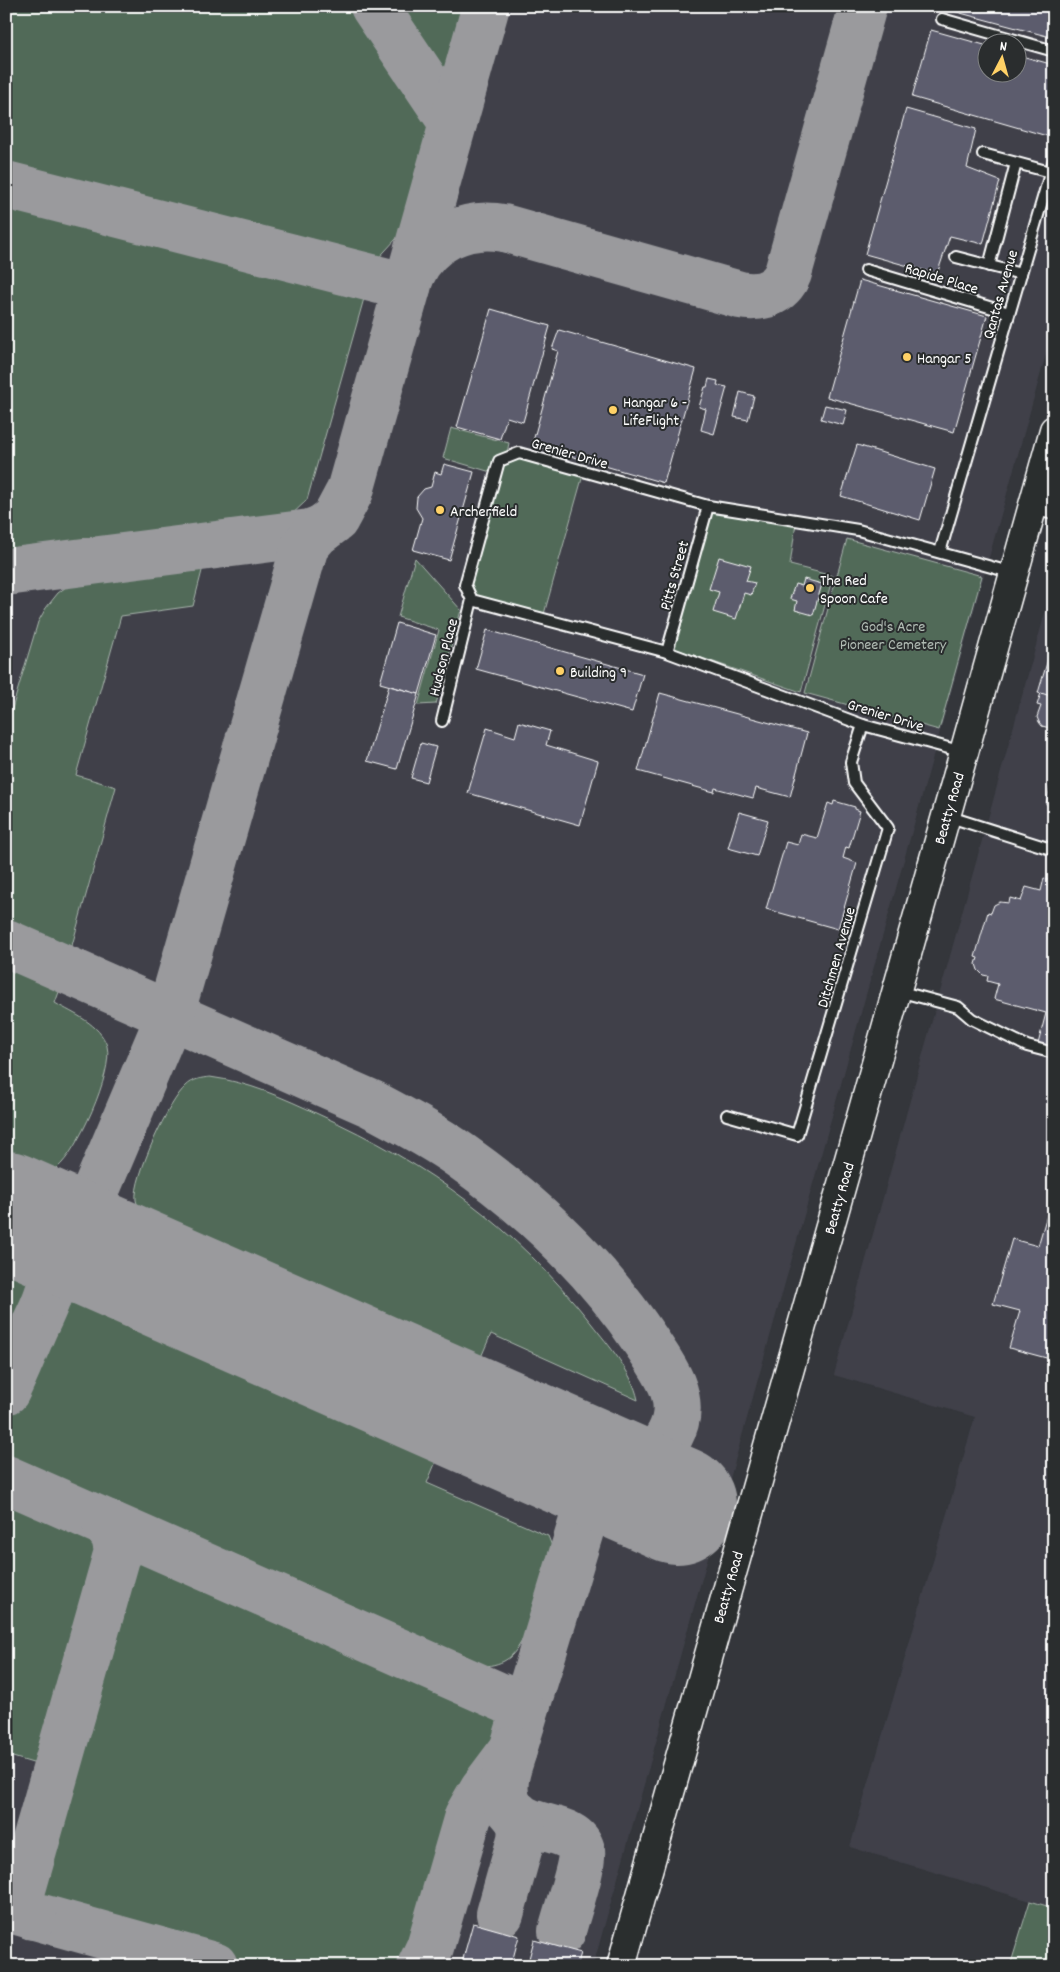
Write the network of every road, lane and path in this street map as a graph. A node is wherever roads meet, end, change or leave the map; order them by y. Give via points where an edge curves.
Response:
1 (942, 19) dead end
2 (1054, 51) edge
3 (982, 154) dead end
4 (1054, 160) edge
5 (1016, 163) junction
6 (1050, 172) junction
7 (956, 257) dead end
8 (989, 266) junction
9 (866, 270) dead end
10 (1021, 274) junction
11 (1010, 313) junction
12 (1054, 430) edge
13 (1044, 504) edge
14 (708, 506) junction
15 (940, 552) junction
16 (1014, 574) junction
17 (472, 600) junction
18 (667, 652) junction
19 (442, 721) dead end
20 (863, 725) junction
21 (964, 752) junction
22 (946, 815) junction
23 (1054, 850) edge
24 (896, 990) junction
25 (1054, 1053) edge
26 (727, 1116) dead end
27 (621, 1966) edge

1 - 2 lane
3 - 5 lane
4 - 6 lane, Qantas Avenue
5 - 6 lane
5 - 8 lane
6 - 10 lane, Qantas Avenue
7 - 8 lane
8 - 10 lane
9 - 11 lane, Rapide Place
10 - 11 lane, Qantas Avenue
11 - 15 lane, Qantas Avenue
12 - 13 main road, Beatty Road
13 - 16 main road, Beatty Road
14 - 15 lane, Grenier Drive via 858,530
14 - 17 lane, Grenier Drive via 519,453 499,461 465,585
14 - 18 lane, Pitts Street
15 - 16 lane, Grenier Drive
16 - 21 main road, Beatty Road
17 - 18 lane, Grenier Drive
17 - 19 lane, Hudson Place
18 - 20 lane, Grenier Drive
20 - 21 lane, Grenier Drive
20 - 26 lane, Ditchmen Avenue via 851,762 854,784 888,828 797,1135
21 - 22 main road, Beatty Road
22 - 23 lane
22 - 24 main road, Beatty Road
24 - 25 lane via 958,1008 972,1019 1027,1046
24 - 27 main road, Beatty Road

